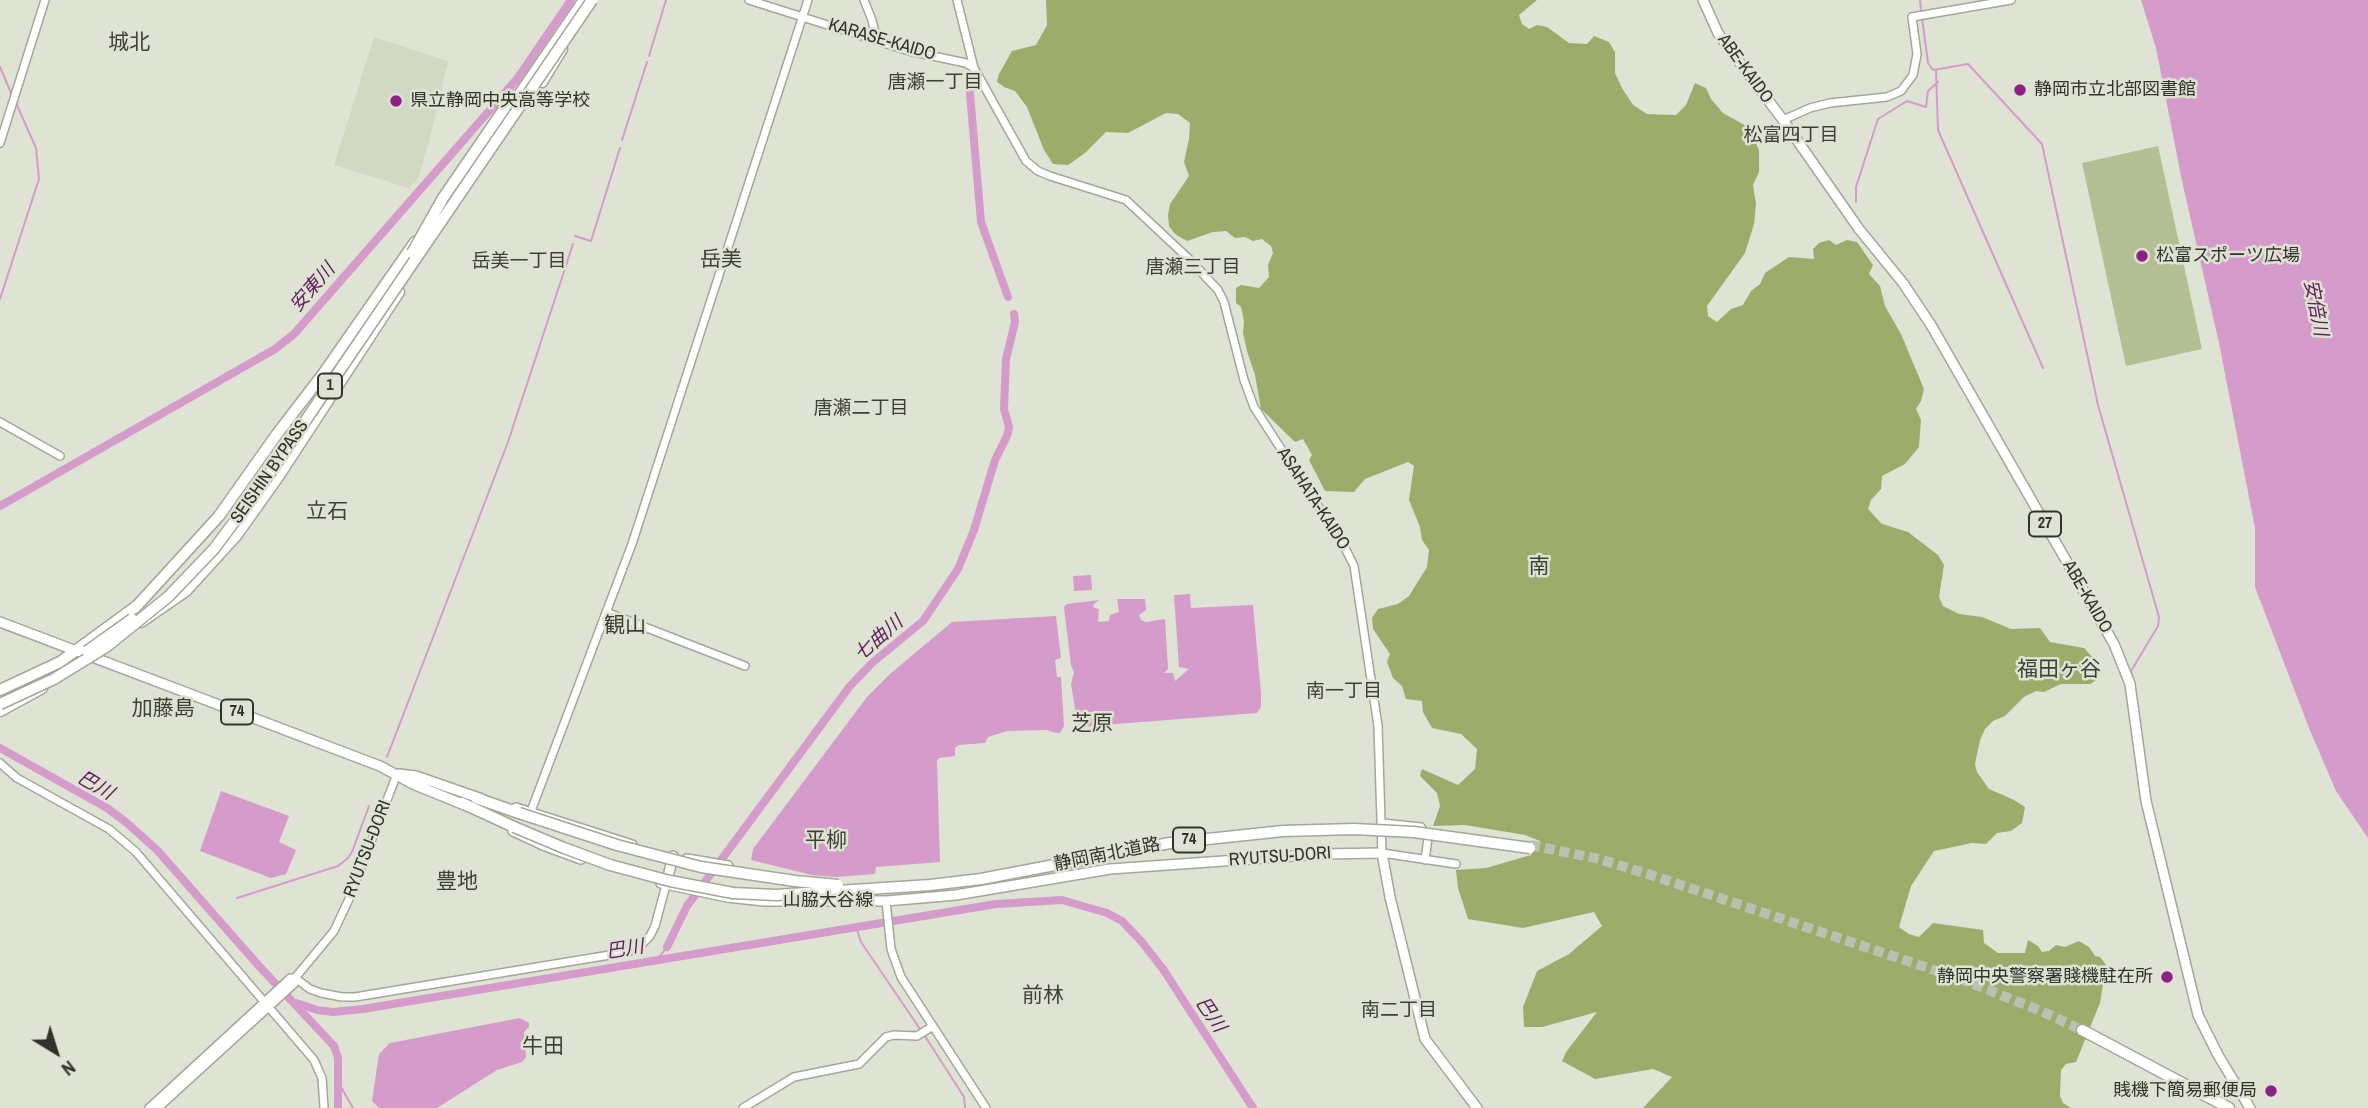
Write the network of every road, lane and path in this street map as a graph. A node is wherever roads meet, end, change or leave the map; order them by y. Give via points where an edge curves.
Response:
1 (45, 0) edge
2 (584, 0) edge
3 (593, 0) edge
4 (749, 0) edge
5 (808, 0) edge
6 (864, 0) edge
7 (957, 0) edge
8 (1703, 0) edge
9 (2011, 0) edge
10 (802, 16) junction
11 (562, 39) junction
12 (877, 41) junction
13 (974, 68) junction
14 (1783, 120) junction
15 (0, 143) edge
16 (412, 253) junction
17 (397, 287) junction
18 (340, 359) junction
19 (319, 402) junction
20 (0, 422) edge
21 (60, 456) dead end
22 (135, 608) junction
23 (606, 612) junction
24 (0, 622) edge
25 (141, 623) junction
26 (77, 651) junction
27 (93, 657) junction
28 (745, 666) dead end
29 (0, 690) edge
30 (0, 697) edge
31 (0, 704) edge
32 (0, 711) edge
33 (0, 763) edge
34 (397, 774) junction
35 (476, 798) junction
36 (462, 803) junction
37 (531, 811) junction
38 (1382, 823) junction
39 (1530, 846) tunnel mouth
40 (1382, 853) junction
41 (673, 856) junction
42 (1424, 860) junction
43 (1456, 864) dead end
44 (666, 885) junction
45 (851, 887) junction
46 (886, 905) junction
47 (296, 978) junction
48 (267, 1004) junction
49 (930, 1028) junction
50 (149, 1108) edge
51 (158, 1108) edge
52 (324, 1108) edge
53 (743, 1108) edge
54 (986, 1108) edge
55 (1477, 1108) edge
56 (2223, 1108) edge
57 (2229, 1108) edge
58 (2250, 1108) edge

1 - 15 street
2 - 11 highway, 1
2 - 16 highway, SEISHIN BYPASS / 1, bridge
3 - 11 highway, 1
3 - 17 highway, SEISHIN BYPASS / 1, bridge
4 - 10 street, KARASE-KAIDO
5 - 10 street
6 - 12 street
7 - 13 street, ASAHATA-KAIDO
8 - 14 main road, ABE-KAIDO / 27 via 1718,33
9 - 14 street via 1912,17 1917,54 1913,75 1901,91 1830,103
10 - 12 street, KARASE-KAIDO
10 - 23 street via 636,532
11 - 16 highway, 1, bridge via 544,50 443,198
11 - 17 highway, 1, bridge via 558,58
11 - 22 highway, 1 via 232,500
11 - 25 highway, 1 via 248,519 186,591
12 - 13 street, KARASE-KAIDO
13 - 38 street, ASAHATA-KAIDO via 1033,168 1126,200 1218,290 1254,407 1354,566 1378,726
14 - 58 main road, ABE-KAIDO / 27 via 1931,325 2121,659 2130,684 2146,801 2198,1015
16 - 18 highway, SEISHIN BYPASS / 1
17 - 19 highway, SEISHIN BYPASS / 1, bridge
18 - 22 highway, 1 via 220,523
18 - 30 highway, SEISHIN BYPASS / 1, bridge via 230,519 175,582 136,617 80,656
19 - 25 highway, 1, bridge via 233,533
19 - 31 highway, SEISHIN BYPASS / 1, bridge via 229,531 168,597 88,659
20 - 21 street
22 - 26 highway, 1
23 - 28 street
23 - 37 street
24 - 26 main road, 74
25 - 27 highway, 1
26 - 27 main road, 74
26 - 29 highway, 1
27 - 32 highway, 1
27 - 34 main road, 74
33 - 48 street via 17,778 129,845
34 - 35 main road, 74 via 416,776
34 - 36 main road, 74
34 - 47 street, RYUTSU-DORI via 344,911 334,931
35 - 37 main road, 74
35 - 45 highway, 74, bridge via 617,845 701,867
36 - 44 main road, 74 via 543,845
36 - 45 highway, 74, bridge via 564,848 704,888 776,895
37 - 41 main road, 74
38 - 40 street, ASAHATA-KAIDO
38 - 42 street via 1421,827 1428,838
39 - 45 highway, 静岡南北道路 / 74, bridge via 1384,828 1283,828 1170,841 981,876
40 - 42 street
40 - 46 main road, RYUTSU-DORI / 74 via 1110,869
40 - 55 main road, ASAHATA-KAIDO via 1425,1039
41 - 44 main road
41 - 46 main road, 山脇大谷線 / 74, bridge via 761,872 817,892
42 - 43 street
44 - 46 main road, 山脇大谷線 / 74 via 764,901
44 - 47 street via 650,936 628,952 355,997 310,989
46 - 49 street via 894,962
47 - 48 street via 290,978
48 - 50 street
48 - 51 street
48 - 52 street via 319,1068
49 - 53 street via 917,1036 890,1035 859,1064 794,1077
49 - 54 street
56 - 57 highway via 2084,1032

